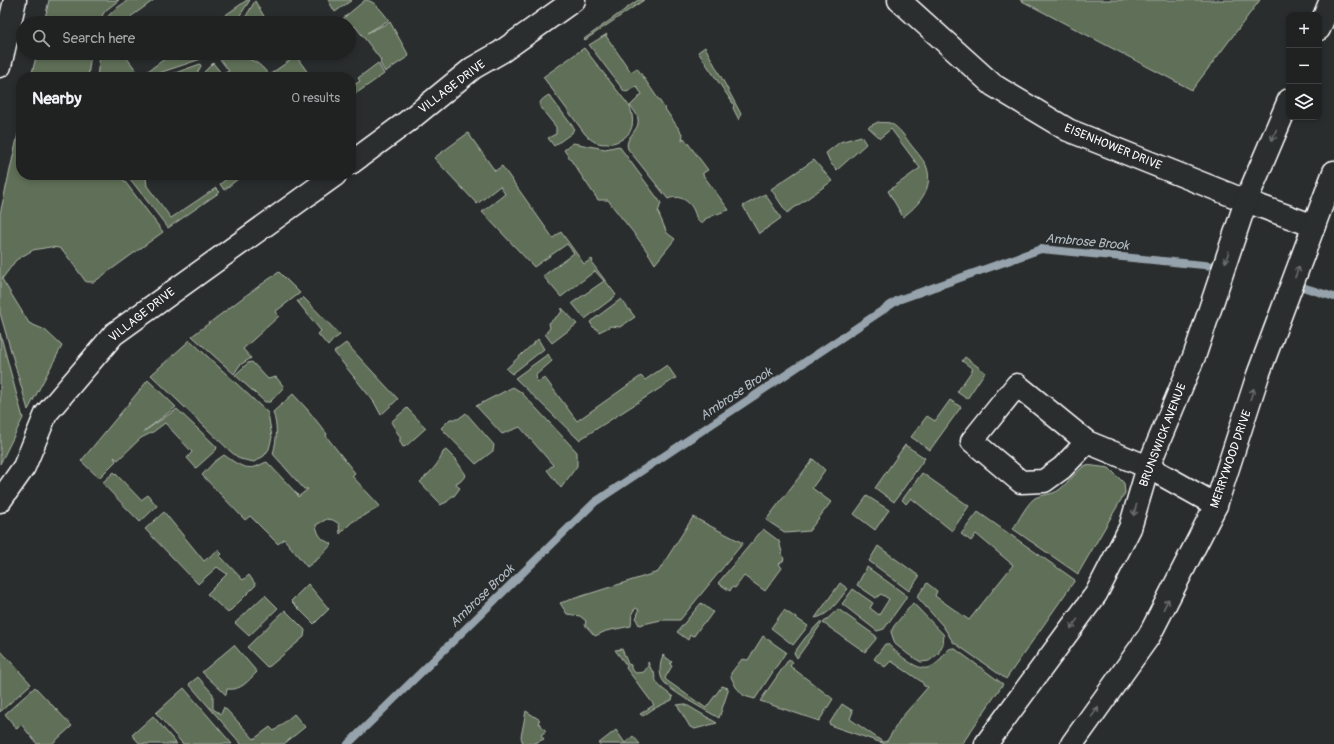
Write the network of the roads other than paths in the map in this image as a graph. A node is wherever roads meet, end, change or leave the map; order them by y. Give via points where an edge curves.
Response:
1 (574, 0) edge
2 (898, 0) edge
3 (1331, 0) edge
4 (9, 12) edge
5 (1322, 22) edge
6 (0, 66) edge
7 (1286, 107) edge
8 (356, 159) edge
9 (1334, 172) edge
10 (328, 180) edge
11 (1246, 201) junction
12 (1314, 226) junction
13 (1087, 442) junction
14 (1148, 467) junction
15 (0, 501) edge
16 (1216, 505) junction
17 (986, 744) edge
18 (1072, 744) edge

1 - 8 street, VILLAGE DRIVE via 501,52 473,68
2 - 11 street, EISENHOWER DRIVE via 993,85 1068,130
3 - 5 street
4 - 6 street
7 -> 11 street, BRUNSWICK AVENUE
9 - 12 street, MERRYWOOD DRIVE
10 - 15 street, VILLAGE DRIVE via 114,334 46,414 24,467
11 - 12 street, EISENHOWER DRIVE
11 -> 14 street, BRUNSWICK AVENUE via 1195,354
16 -> 12 street, MERRYWOOD DRIVE via 1258,375
13 - 13 street via 1017,385 972,441 1021,482 1044,481 1062,468
13 - 14 street
14 - 16 street
14 -> 17 street, BRUNSWICK AVENUE via 1130,528 1096,594
18 -> 16 street, MERRYWOOD DRIVE via 1149,636

